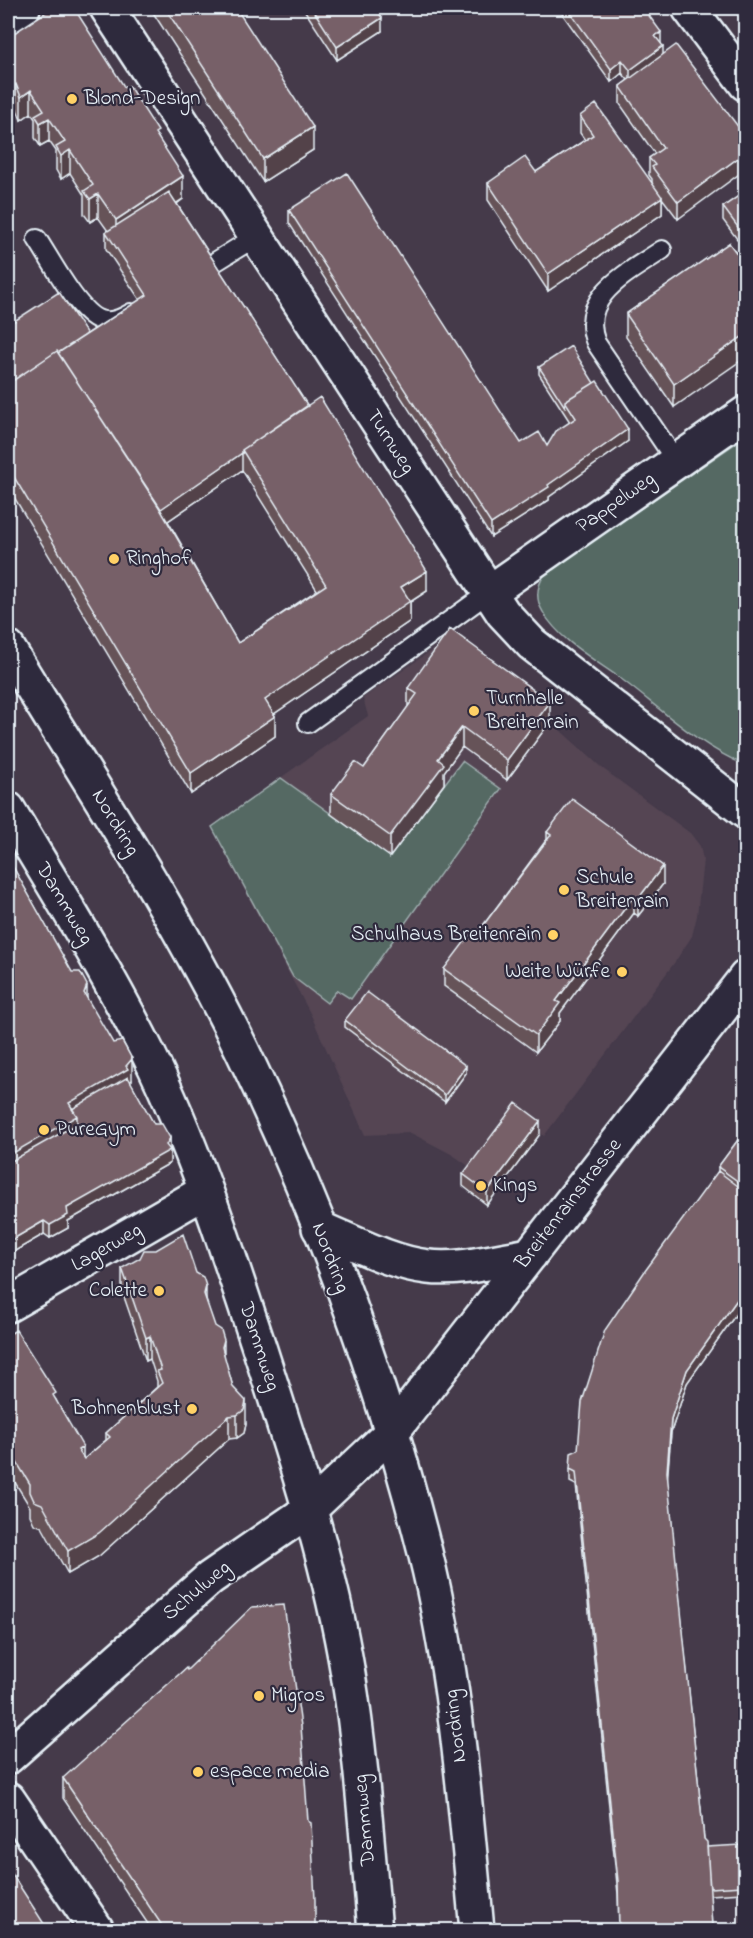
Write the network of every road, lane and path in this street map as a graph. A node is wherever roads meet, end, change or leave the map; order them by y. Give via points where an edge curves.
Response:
1 (23, 8) edge
2 (107, 8) edge
3 (689, 8) edge
4 (8, 17) edge
5 (746, 84) edge
6 (257, 236) junction
7 (37, 238) dead end
8 (662, 250) dead end
9 (207, 267) edge
10 (144, 307) edge
11 (746, 413) edge
12 (676, 461) junction
13 (488, 593) junction
14 (8, 648) edge
15 (308, 723) dead end
16 (8, 809) edge
17 (746, 812) edge
18 (746, 977) edge
19 (206, 1191) junction
20 (319, 1228) junction
21 (530, 1255) junction
22 (8, 1305) edge
23 (392, 1432) junction
24 (309, 1510) junction
25 (8, 1757) edge
26 (8, 1799) edge
27 (97, 1930) edge
28 (375, 1930) edge
29 (477, 1930) edge

1 - 4 street
2 - 6 street, Turnweg
3 - 5 street
6 - 9 lane
6 - 13 street, Turnweg
7 - 10 lane via 87,312 100,320 115,321
8 - 12 lane via 603,293 594,307 592,332
11 - 12 street, Pappelweg
12 - 13 street, Pappelweg
13 - 15 lane
13 - 17 street, Turnweg via 532,644
14 - 20 street, Nordring via 155,890 209,988 241,1048
16 - 19 street, Dammweg via 116,992 148,1055
18 - 21 street, Breitenrainstrasse
19 - 22 street, Lagerweg
19 - 24 street, Dammweg
20 - 21 street via 389,1257 428,1267
20 - 23 street, Nordring
21 - 23 street, Breitenrainstrasse
23 - 24 street, Schulweg
23 - 29 street, Nordring via 426,1555 451,1681
24 - 25 street, Schulweg via 210,1578
24 - 28 street, Dammweg via 348,1673
26 - 27 street

